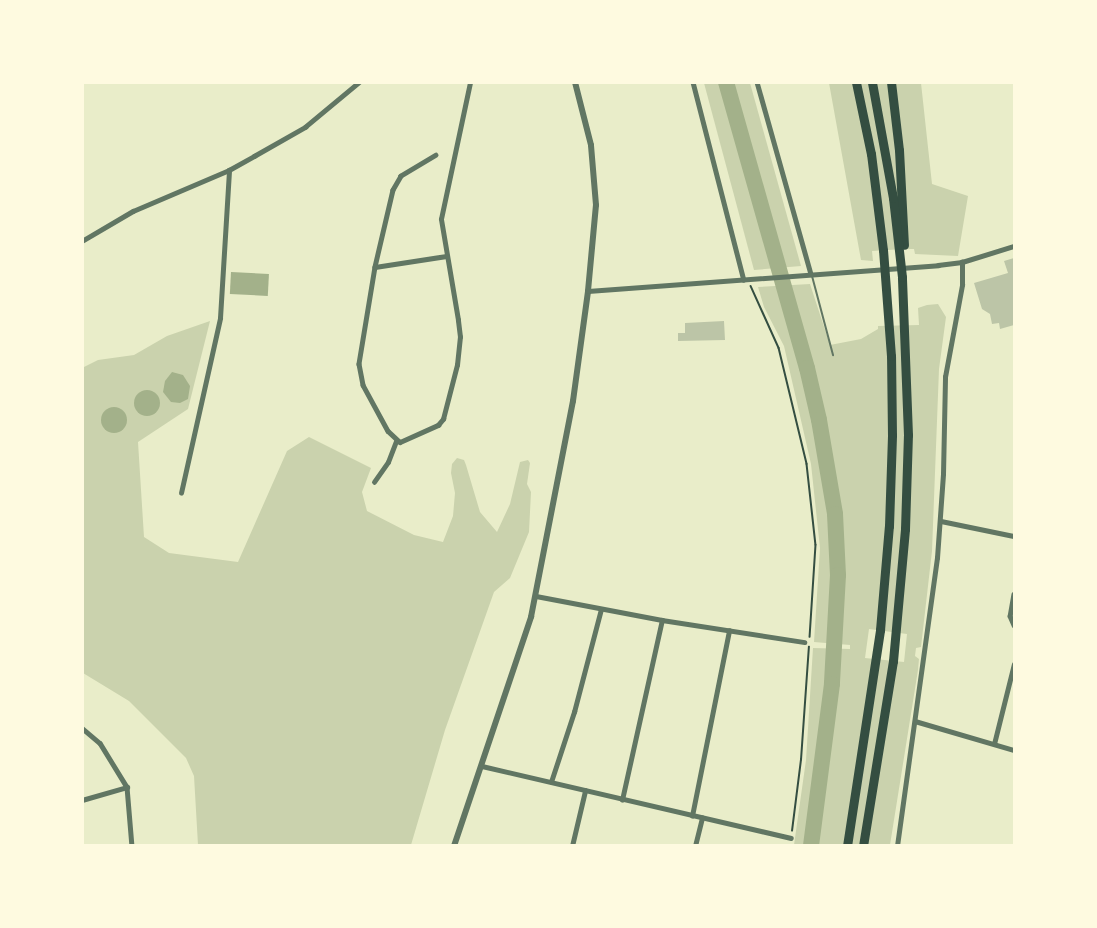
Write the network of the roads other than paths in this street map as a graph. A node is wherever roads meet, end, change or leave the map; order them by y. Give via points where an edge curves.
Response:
1 (359, 82) edge
2 (470, 82) edge
3 (575, 82) edge
4 (693, 82) edge
5 (757, 82) edge
6 (856, 82) edge
7 (872, 82) edge
8 (891, 82) edge
9 (436, 155) dead end
10 (229, 170) junction
11 (82, 241) edge
12 (1014, 246) edge
13 (901, 249) junction
14 (446, 256) junction
15 (962, 262) junction
16 (375, 267) junction
17 (811, 274) junction
18 (744, 280) junction
19 (588, 291) junction
20 (833, 355) dead end
21 (396, 441) junction
22 (374, 482) dead end
23 (181, 493) dead end
24 (940, 521) junction
25 (1014, 536) edge
26 (1014, 594) edge
27 (537, 596) junction
28 (601, 609) junction
29 (662, 620) junction
30 (1014, 625) edge
31 (729, 631) junction
32 (804, 642) dead end
33 (1014, 664) edge
34 (915, 721) junction
35 (82, 728) edge
36 (994, 744) junction
37 (1014, 750) edge
38 (482, 766) junction
39 (551, 783) junction
40 (127, 787) junction
41 (585, 791) junction
42 (82, 800) edge
43 (622, 800) junction
44 (692, 816) junction
45 (702, 818) junction
46 (791, 838) road end
47 (132, 846) edge
48 (454, 846) edge
49 (572, 846) edge
50 (695, 846) edge
51 (847, 846) edge
52 (863, 846) edge
53 (897, 846) edge

1 - 10 street via 305,127
2 - 14 street via 442,211
3 - 19 street via 596,181
4 - 18 street
5 - 17 street
6 - 51 highway via 884,250 891,479 880,630
7 - 13 highway
8 - 13 highway via 899,150
9 - 16 street via 396,182
10 - 11 street via 133,211
10 - 23 street via 220,318
12 - 15 street
13 - 52 highway via 906,325 907,482 896,632
14 - 16 street
14 - 21 street via 460,337 446,412 438,425
15 - 17 street
15 - 24 street via 962,285 945,377
16 - 21 street via 359,371 363,385
17 - 18 street
17 - 20 lane
18 - 19 street
19 - 27 street via 563,464
21 - 22 street
24 - 25 street
24 - 34 street
26 - 30 street via 1010,616
27 - 28 street
27 - 38 street
28 - 29 street
28 - 39 street via 570,728
29 - 31 street
29 - 43 street
31 - 32 street
31 - 44 street
33 - 36 street
34 - 36 street
34 - 53 street
35 - 40 street via 100,743
36 - 37 street
38 - 39 street
38 - 48 street
39 - 41 street
40 - 42 street
40 - 47 street
41 - 43 street
41 - 49 street
43 - 44 street
44 - 45 street
45 - 46 street
45 - 50 street

